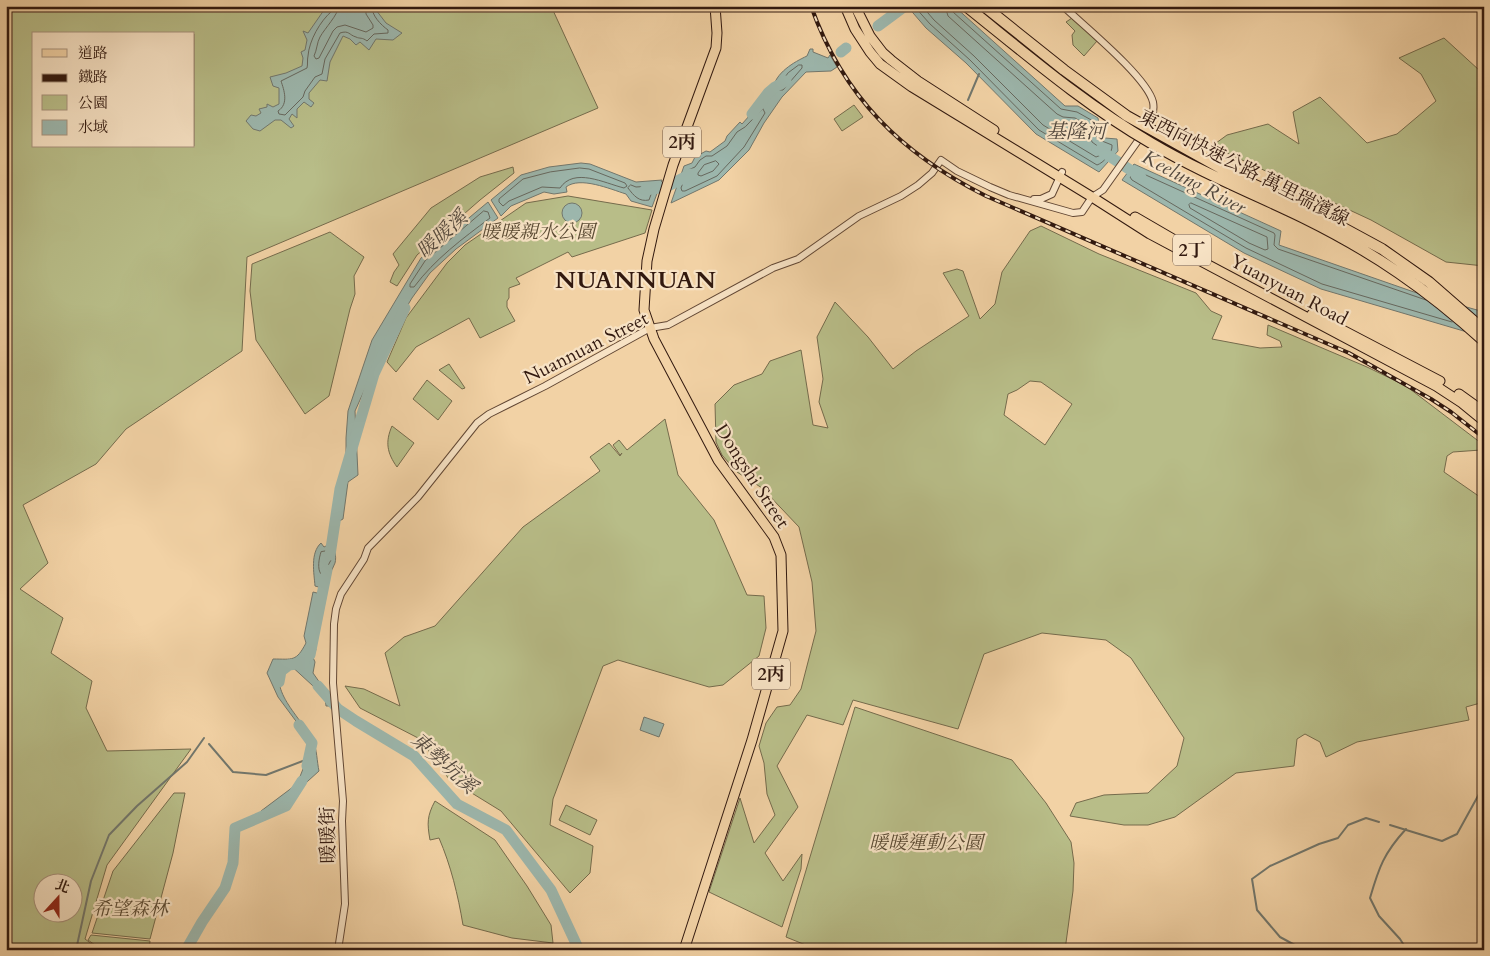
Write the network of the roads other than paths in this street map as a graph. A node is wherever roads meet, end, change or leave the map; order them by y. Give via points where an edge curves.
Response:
1 (715, 6) edge
2 (845, 6) edge
3 (855, 6) edge
4 (966, 6) edge
5 (984, 6) edge
6 (1063, 6) edge
7 (952, 107) junction
8 (1061, 175) junction
9 (1097, 193) junction
10 (1028, 199) junction
11 (650, 328) junction
12 (1484, 330) edge
13 (1484, 341) edge
14 (1438, 383) junction
15 (1484, 412) edge
16 (1484, 421) edge
17 (337, 719) joint
18 (338, 950) edge
19 (684, 950) edge

1 - 11 main road, Dongshi Street / 2丙 via 717,33 714,56 673,165 647,261 644,310
2 - 7 main road, 2丁 via 855,29 880,64 912,87
3 - 7 main road, 2丁 via 883,53
4 - 13 highway, 東西向快速公路 萬里瑞濱線, bridge via 1118,124 1184,162 1304,218 1381,260 1434,298
5 - 12 highway, 東西向快速公路 萬里瑞濱線, bridge via 1127,116 1231,174 1312,211 1382,249 1429,282
6 - 9 street via 1137,76 1153,103 1151,120 1143,134
7 - 8 main road, Yuanyuan Road / 2丁
8 - 9 main road, Yuanyuan Road / 2丁
8 - 10 street, Nuannuan Street via 1052,194 1041,199
9 - 10 street, Nuannuan Street via 1078,213
9 - 14 main road, Yuanyuan Road / 2丁 via 1150,234
10 - 11 street, Nuannuan Street via 990,187 941,160 918,185 859,216 798,259 773,268 668,325
11 - 17 street, Nuannuan Street via 477,423 418,497 368,548 341,594 336,609 333,683
11 - 19 main road, Dongshi Street / 2丙 via 718,460 774,537 781,555 783,631 752,740
14 - 15 main road, Yuanyuan Road / 2丁
14 - 16 main road, Yuanyuan Road / 2丁
17 - 18 street, 暖暖街 via 345,904

